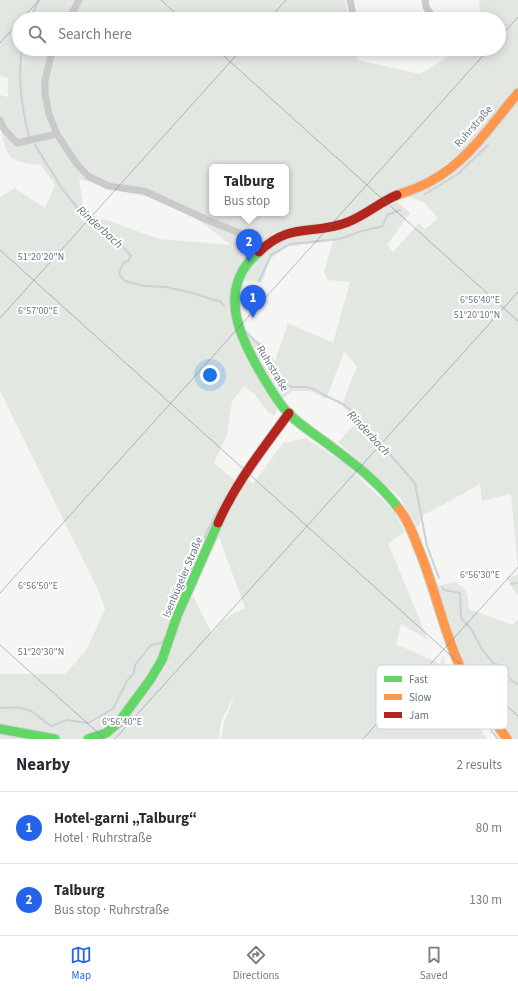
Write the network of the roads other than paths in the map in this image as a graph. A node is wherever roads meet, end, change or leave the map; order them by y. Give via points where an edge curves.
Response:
1 (79, 0) edge
2 (350, 0) edge
3 (425, 0) edge
4 (73, 12) edge
5 (353, 12) edge
6 (429, 12) edge
7 (51, 56) edge
8 (518, 93) edge
9 (0, 120) edge
10 (56, 134) junction
11 (264, 247) junction
12 (289, 414) junction
13 (459, 665) edge
14 (0, 729) edge
15 (501, 729) edge
16 (55, 739) edge
17 (88, 739) edge
18 (507, 739) edge

1 - 4 street
2 - 5 street
3 - 6 street
7 - 10 street via 44,87 46,104
8 - 11 main road, Ruhrstraße via 471,150 428,183 390,198 350,222 334,227 290,232
9 - 10 street via 17,144
10 - 11 street via 88,176 108,186 144,191 255,239
11 - 12 main road, Ruhrstraße via 243,271 234,305 242,338 254,362
12 - 13 main road, Ruhrstraße via 355,464 402,512 414,535 432,583
12 - 17 main road, Isenbügeler Straße via 238,484 228,502 176,616 162,660 150,680 119,722 106,733
14 - 16 main road
15 - 18 main road, Ruhrstraße

